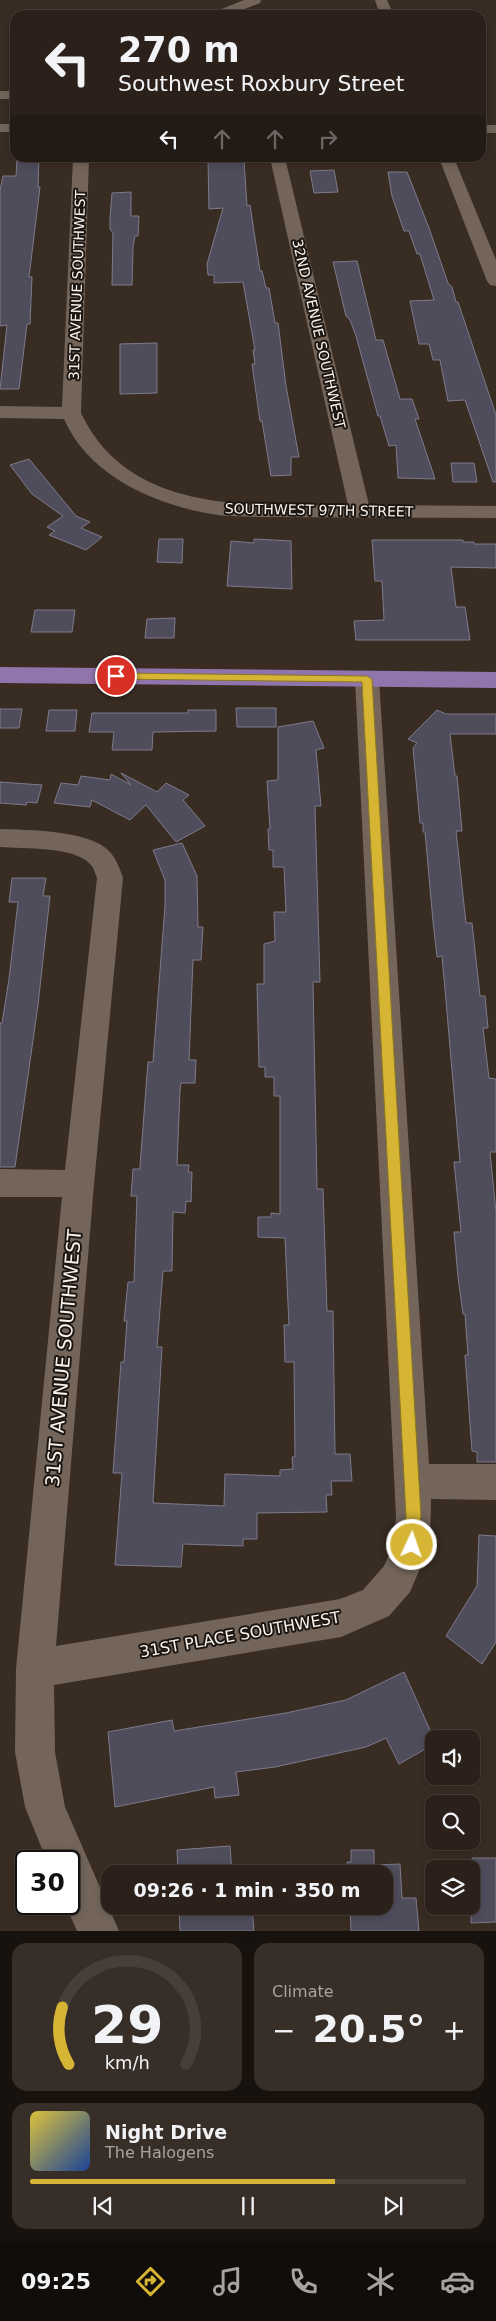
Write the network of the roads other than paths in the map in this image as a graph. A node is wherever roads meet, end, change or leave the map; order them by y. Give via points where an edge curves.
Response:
1 (255, 0) edge
2 (231, 10) edge
3 (81, 162) edge
4 (279, 162) edge
5 (448, 162) edge
6 (496, 281) edge
7 (0, 412) edge
8 (71, 413) junction
9 (360, 511) junction
10 (496, 512) edge
11 (0, 675) edge
12 (367, 679) junction
13 (496, 680) edge
14 (0, 838) edge
15 (0, 1183) edge
16 (79, 1184) junction
17 (412, 1481) junction
18 (496, 1482) edge
19 (35, 1669) junction
20 (63, 1850) edge
21 (80, 1891) edge
22 (98, 1931) edge

1 - 2 street
3 - 8 street, 31ST AVENUE SOUTHWEST
4 - 9 street, 32ND AVENUE SOUTHWEST
5 - 6 street
7 - 8 street
8 - 9 street, SOUTHWEST 97TH STREET via 81,434 119,472 149,489 181,501 218,509
9 - 10 street, SOUTHWEST 97TH STREET
11 - 12 main road
12 - 13 main road
12 - 17 street, 31ST PLACE SOUTHWEST
14 - 16 street, 31ST AVENUE SOUTHWEST via 75,846 98,855 110,878
15 - 16 street
16 - 19 street, 31ST AVENUE SOUTHWEST
17 - 18 street
17 - 19 street, 31ST PLACE SOUTHWEST via 412,1545 397,1580 376,1604 341,1618
19 - 20 street, 31ST AVENUE SOUTHWEST via 35,1752 45,1806
21 - 22 street

